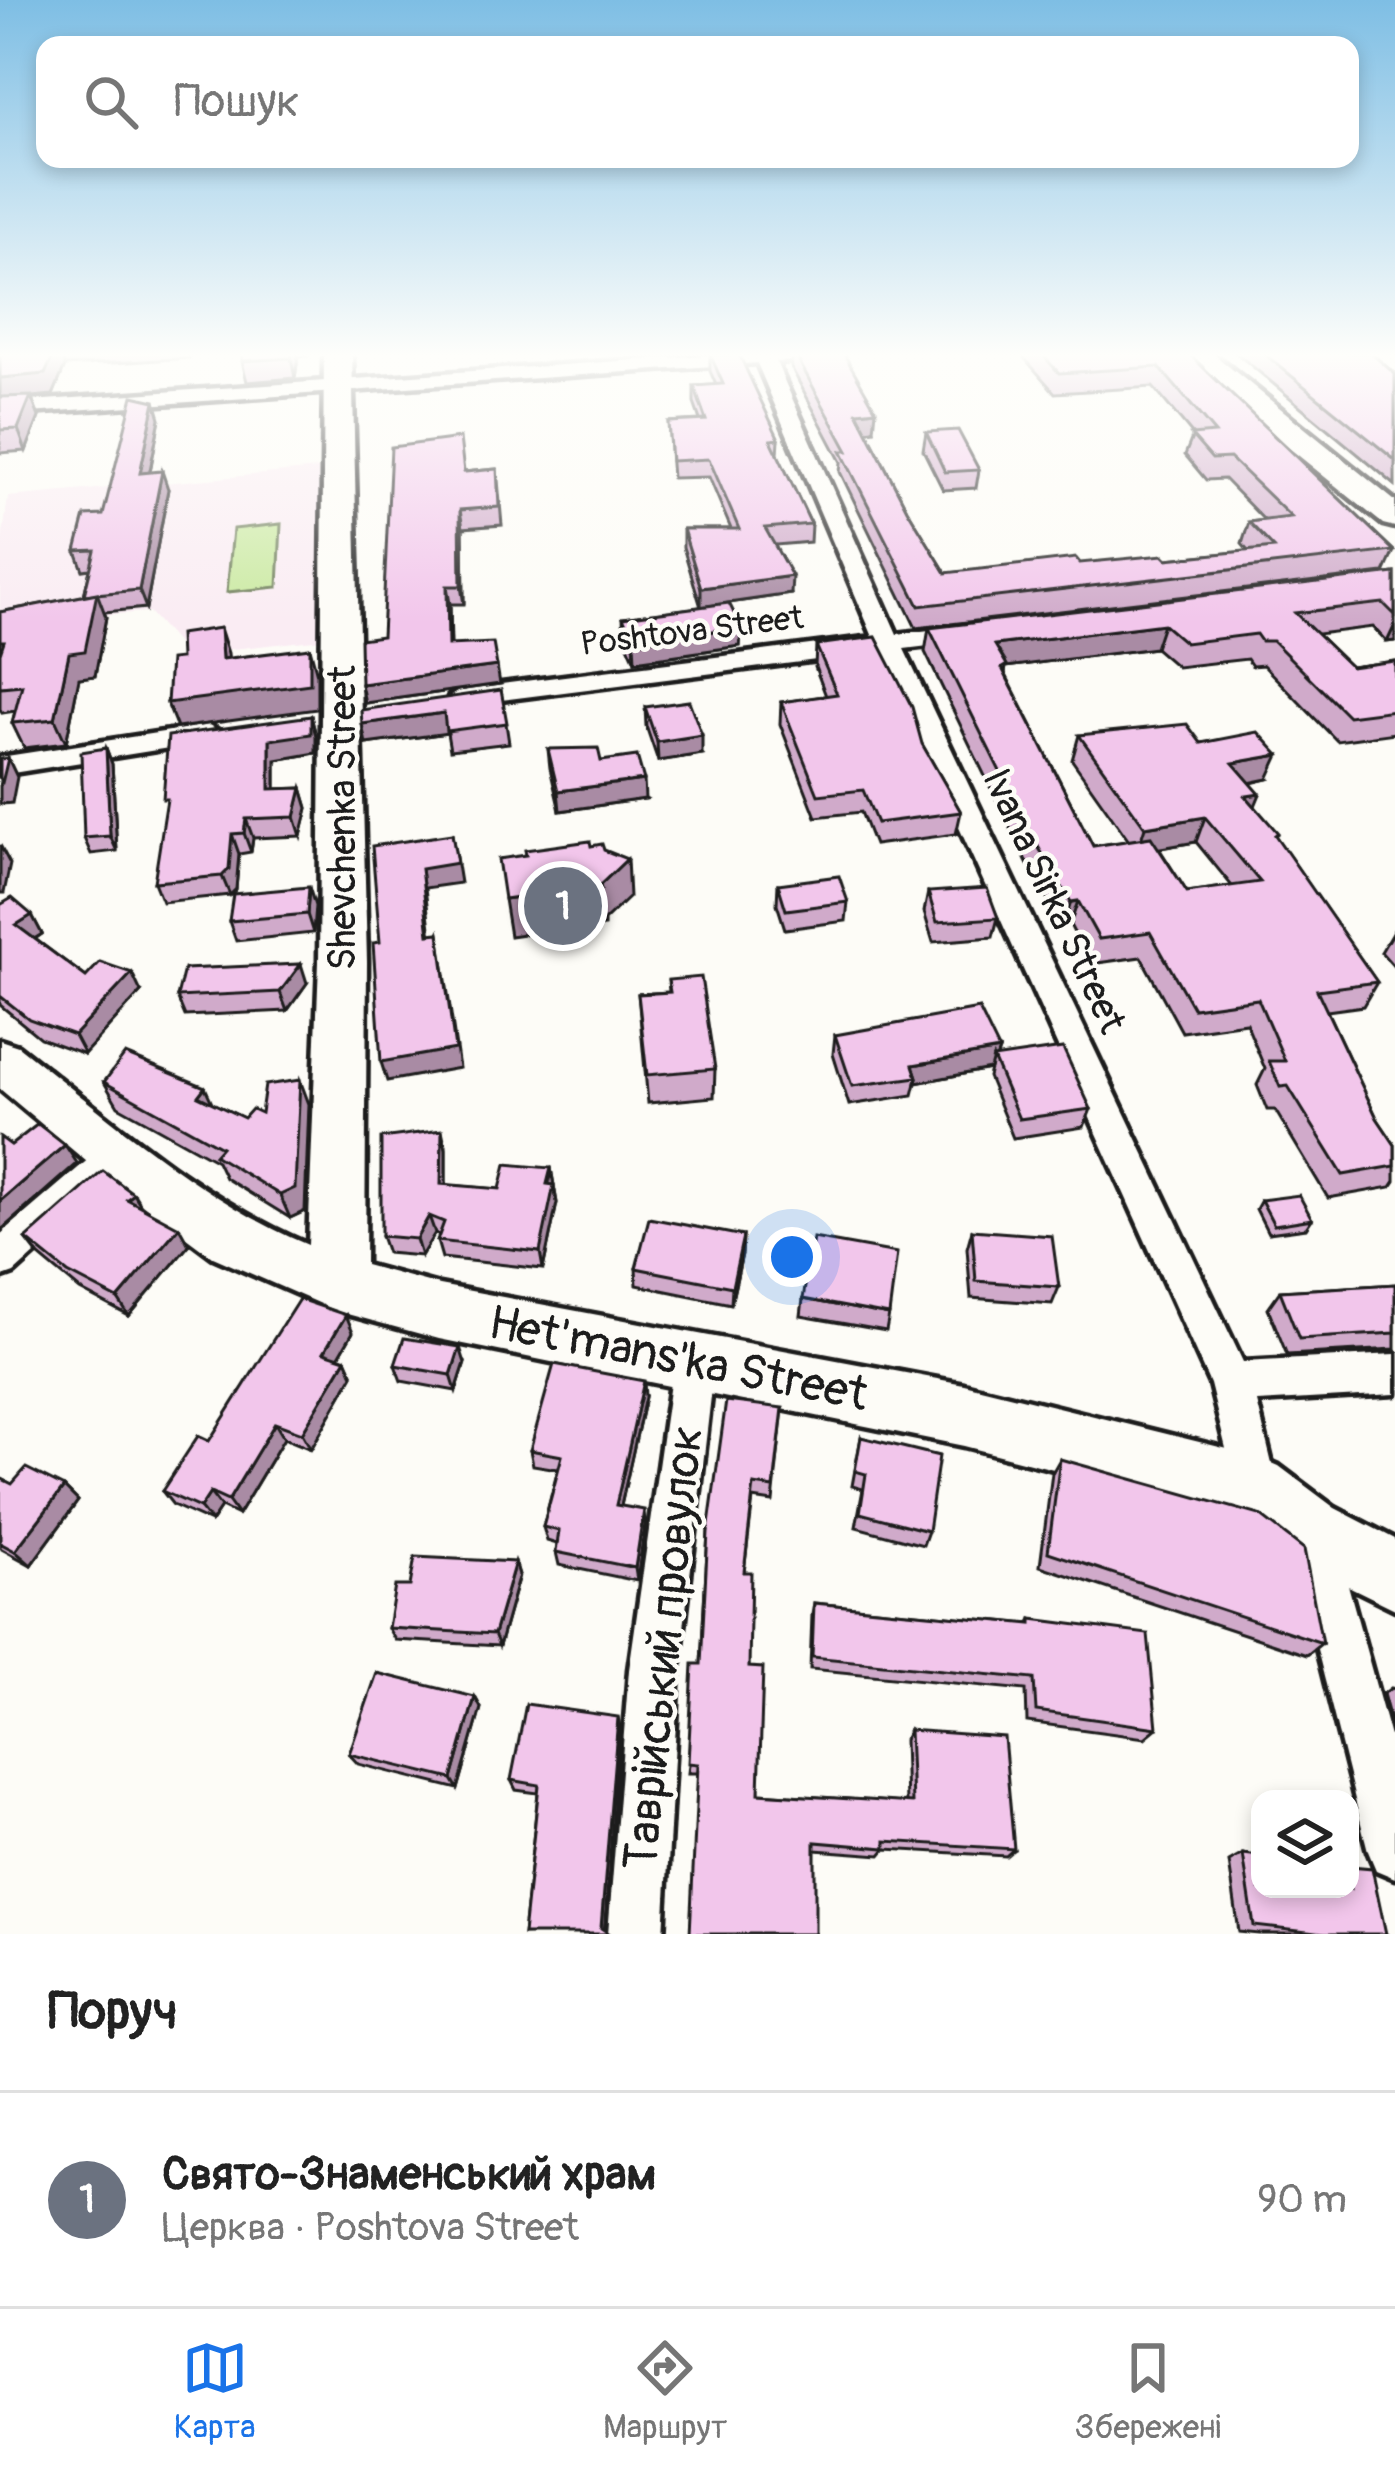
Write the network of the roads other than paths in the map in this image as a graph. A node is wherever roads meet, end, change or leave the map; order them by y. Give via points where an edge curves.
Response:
1 (339, 442) edge
2 (802, 442) edge
3 (1290, 442) edge
4 (1300, 442) edge
5 (1395, 517) edge
6 (1395, 551) edge
7 (1004, 629) edge
8 (889, 642) junction
9 (436, 701) edge
10 (228, 730) edge
11 (0, 766) edge
12 (0, 1060) edge
13 (118, 1156) junction
14 (0, 1260) edge
15 (336, 1284) junction
16 (694, 1362) junction
17 (1395, 1374) edge
18 (1231, 1383) junction
19 (1256, 1489) junction
20 (1311, 1532) junction
21 (1395, 1575) edge
22 (1395, 1851) edge
23 (636, 1934) edge

1 - 15 street, Shevchenka Street
2 - 8 street, Ivana Sirka Street
3 - 6 street
4 - 5 street
7 - 8 street, Poshtova Street
8 - 9 street, Poshtova Street
8 - 18 street, Ivana Sirka Street
10 - 11 street
12 - 13 street, Het'mans'ka Street
13 - 14 street
13 - 15 street, Het'mans'ka Street via 233,1239
15 - 16 street, Het'mans'ka Street
16 - 19 street, Het'mans'ka Street via 964,1414
16 - 23 street, Таврійський провулок via 654,1670
17 - 18 street
18 - 19 street, Ivana Sirka Street
19 - 20 street, Het'mans'ka Street
20 - 21 street, Het'mans'ka Street
20 - 22 street

